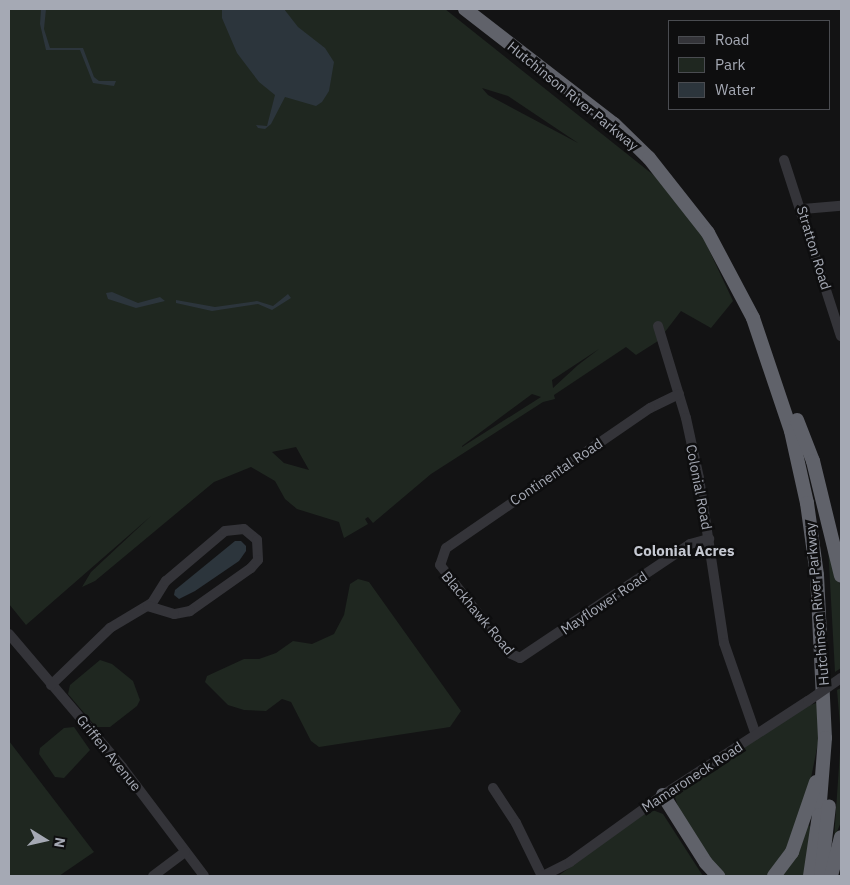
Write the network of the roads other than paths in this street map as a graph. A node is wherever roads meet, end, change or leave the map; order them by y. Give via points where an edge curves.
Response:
1 (466, 9) edge
2 (478, 9) edge
3 (784, 160) dead end
4 (841, 206) edge
5 (803, 209) junction
6 (658, 326) dead end
7 (841, 336) edge
8 (679, 394) junction
9 (797, 420) junction
10 (709, 539) junction
11 (440, 558) joint
12 (841, 576) edge
13 (148, 606) junction
14 (9, 634) edge
15 (550, 640) joint
16 (841, 678) edge
17 (51, 684) junction
18 (756, 735) junction
19 (824, 738) junction
20 (493, 788) dead end
21 (660, 797) junction
22 (841, 837) edge
23 (185, 852) junction
24 (152, 876) edge
25 (204, 876) edge
26 (543, 876) edge
27 (706, 876) edge
28 (718, 876) edge
29 (774, 876) edge
30 (810, 876) edge
31 (821, 876) edge
32 (831, 876) edge

1 - 19 highway, Hutchinson River Parkway via 614,124 649,158 699,219 743,296 778,385 807,503 821,622
2 - 9 highway, Hutchinson River Parkway via 621,120 688,190 717,230 754,301
3 - 5 street, Stratton Road
4 - 5 street
5 - 7 street, Stratton Road
6 - 8 street, Colonial Road
8 - 10 street, Colonial Road via 699,478
8 - 11 street, Continental Road via 650,408 565,466 446,548
9 - 12 highway via 813,461
9 - 31 highway, Hutchinson River Parkway via 821,538 830,633 833,756
10 - 15 street, Mayflower Road via 690,544
10 - 18 street, Colonial Road via 724,643
11 - 15 street, Blackhawk Road via 442,570 514,657 527,656
13 - 13 street via 166,581 225,531 244,529 257,540 258,560 251,568 190,611 174,614
13 - 17 street via 110,628
14 - 17 street, Griffen Avenue
16 - 18 street, Mamaroneck Road, bridge
17 - 23 street, Griffen Avenue via 122,767
18 - 21 street, Mamaroneck Road
19 - 29 highway via 806,817 788,860
19 - 30 highway, Hutchinson River Parkway via 819,814
20 - 26 street via 516,823
21 - 26 street, Mamaroneck Road via 570,862
21 - 27 highway
21 - 28 highway
22 - 32 highway
23 - 24 street
23 - 25 street, Griffen Avenue

